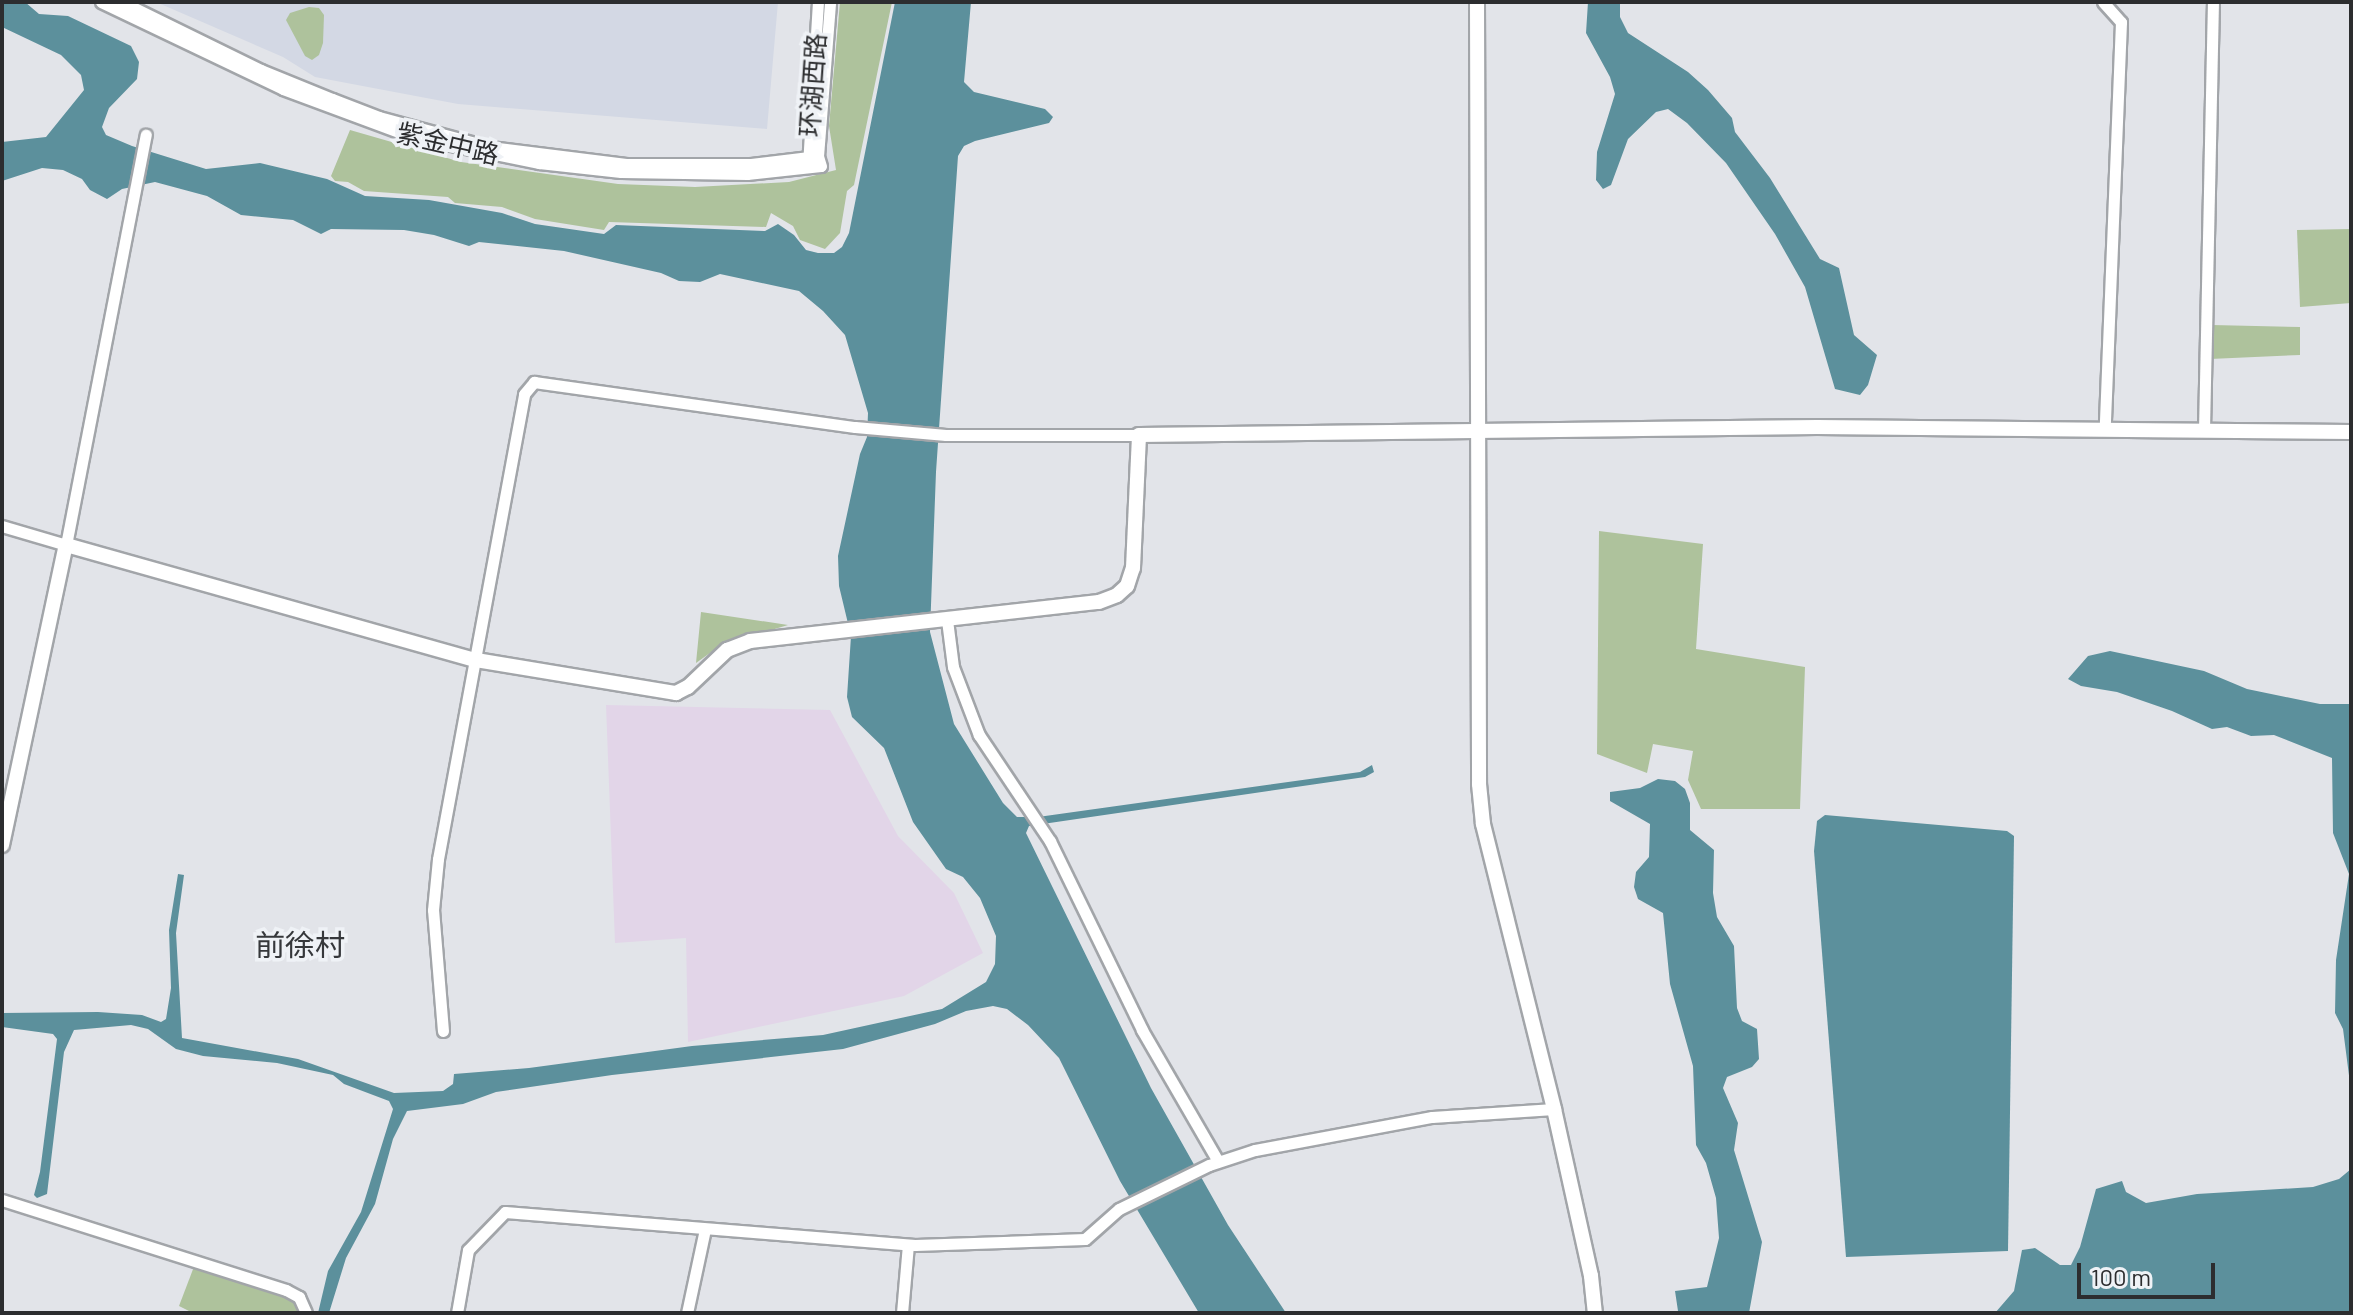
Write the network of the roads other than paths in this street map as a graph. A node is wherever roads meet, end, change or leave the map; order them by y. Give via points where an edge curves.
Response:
1 (101, 2) edge
2 (122, 2) edge
3 (818, 2) edge
4 (830, 2) edge
5 (1477, 2) edge
6 (2103, 2) edge
7 (2213, 2) edge
8 (146, 135) dead end
9 (814, 162) junction
10 (2105, 429) junction
11 (1477, 430) junction
12 (2204, 430) junction
13 (2351, 432) edge
14 (1139, 435) junction
15 (2, 526) edge
16 (66, 545) junction
17 (945, 620) junction
18 (476, 660) junction
19 (2, 845) edge
20 (443, 1031) dead end
21 (1554, 1109) junction
22 (1214, 1163) junction
23 (2, 1200) edge
24 (705, 1229) junction
25 (908, 1245) junction
26 (306, 1313) edge
27 (457, 1313) edge
28 (687, 1313) edge
29 (902, 1313) edge
30 (1595, 1313) edge

1 - 9 street, 紫金中路 via 336,111 467,150 621,172 747,174
2 - 9 street, 紫金中路 via 332,99 490,147 626,164
3 - 9 street, 环湖西路
4 - 9 street, 环湖西路
5 - 11 street
6 - 10 street via 2121,22
7 - 12 street
8 - 16 street
10 - 11 street
10 - 12 street
11 - 14 street
11 - 21 street via 1477,745 1483,824
12 - 13 street
14 - 17 street via 1133,568 1127,586 1099,602
14 - 18 street via 946,435 534,382 524,394
15 - 16 street
16 - 18 street
16 - 19 street
17 - 18 street via 750,641 727,650 676,693
17 - 22 street via 953,667 979,735 1050,841
18 - 20 street via 433,910
21 - 22 street via 1432,1117 1255,1150
21 - 30 street
22 - 25 street via 1119,1209 1085,1239
23 - 26 street via 286,1290 299,1297
24 - 25 street
24 - 27 street via 505,1212 468,1250
24 - 28 street
25 - 29 street

